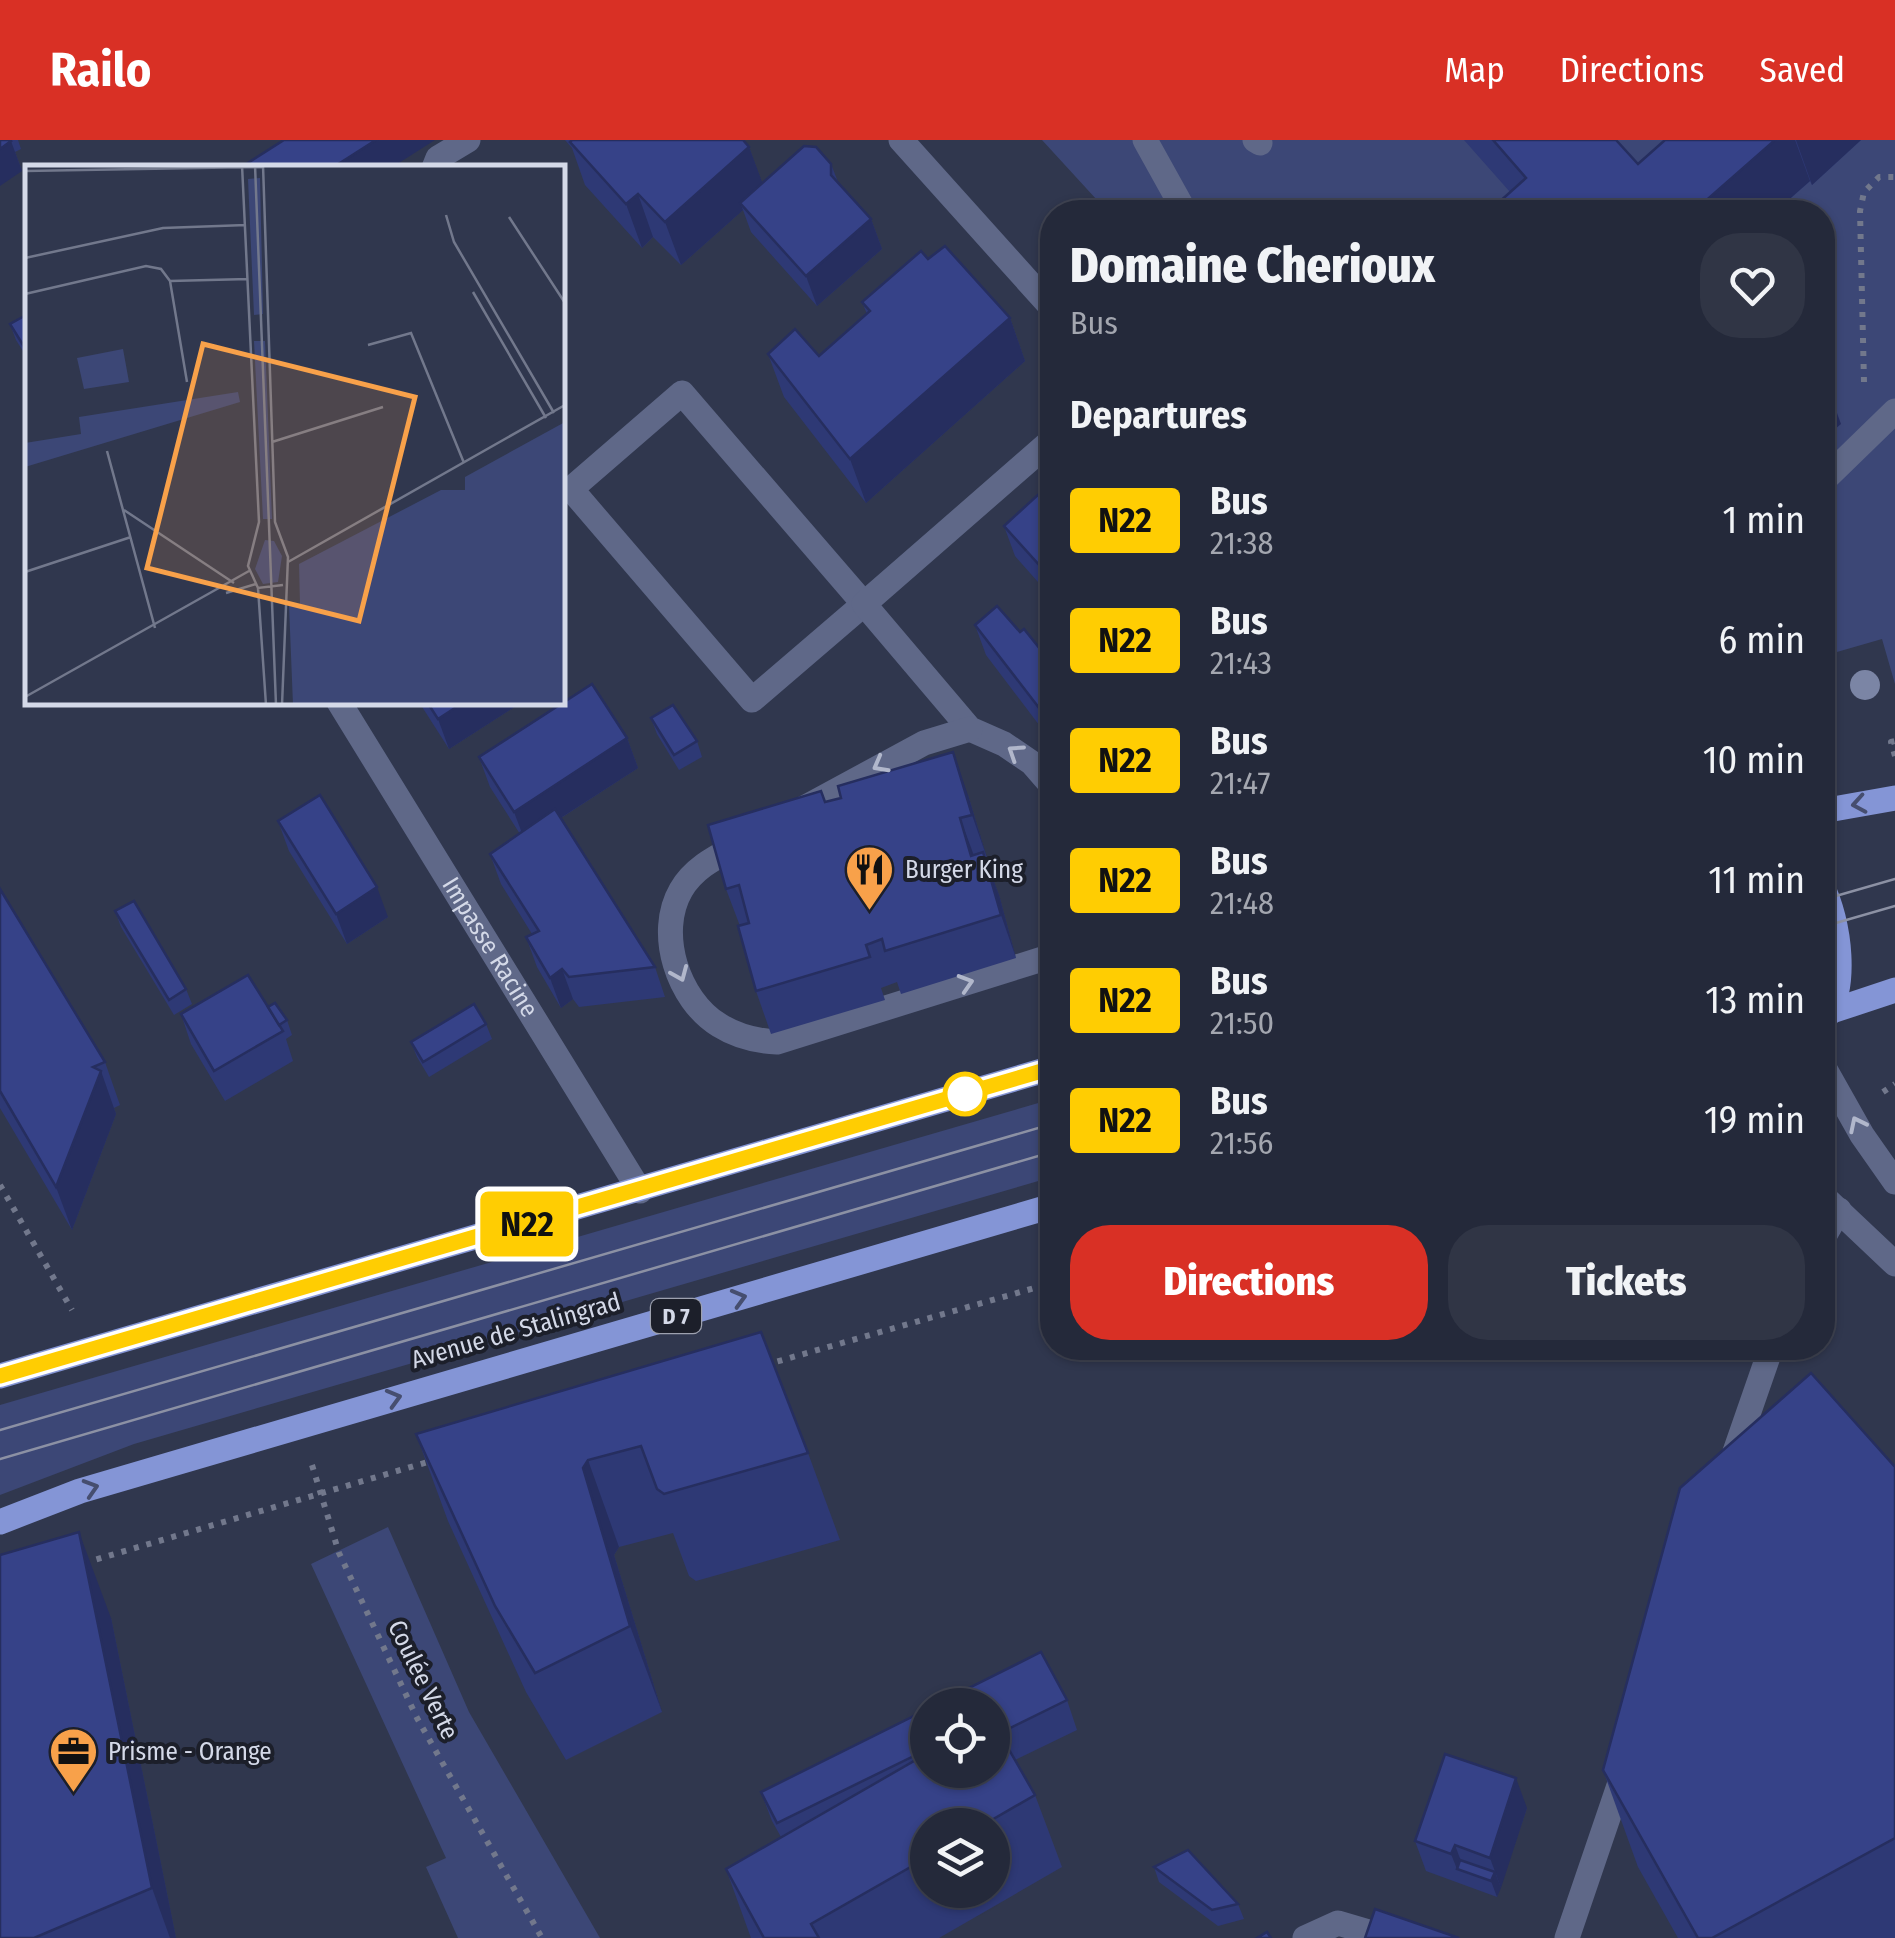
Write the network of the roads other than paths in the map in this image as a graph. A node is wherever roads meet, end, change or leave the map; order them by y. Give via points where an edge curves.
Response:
1 (468, 140) edge
2 (901, 140) edge
3 (1146, 140) edge
4 (435, 165) edge
5 (1178, 200) edge
6 (1040, 295) edge
7 (1895, 410) edge
8 (1040, 450) edge
9 (1835, 469) edge
10 (864, 604) junction
11 (341, 705) edge
12 (970, 729) junction
13 (1040, 772) edge
14 (1895, 798) edge
15 (1835, 809) edge
16 (1835, 934) edge
17 (1040, 960) edge
18 (1835, 977) edge
19 (1895, 990) edge
20 (1835, 1014) edge
21 (1040, 1072) edge
22 (1835, 1087) edge
23 (1895, 1182) edge
24 (640, 1191) junction
25 (1835, 1206) edge
26 (1040, 1210) edge
27 (1895, 1264) edge
28 (1766, 1360) edge
29 (0, 1376) edge
30 (1720, 1495) edge
31 (0, 1522) edge
32 (1630, 1754) edge
33 (1305, 1938) edge
34 (1389, 1938) edge
35 (1567, 1938) edge

1 - 4 street
2 - 6 street
3 - 5 street
7 - 9 street
8 - 10 street
10 - 10 street via 752,700 570,490 682,393
10 - 12 street
11 - 24 street, Impasse Racine
13 -> 12 street via 1004,744
12 -> 17 street via 892,758 699,867 672,910 673,956 694,1002 716,1024 778,1042
14 -> 15 main road
16 - 18 main road
19 - 20 main road
21 - 24 main road
23 -> 22 street
24 - 29 main road
25 - 27 street
31 -> 26 main road, Avenue de Stalingrad / D 7 via 80,1491
28 - 30 street
32 - 35 street
33 - 34 street via 1338,1923

